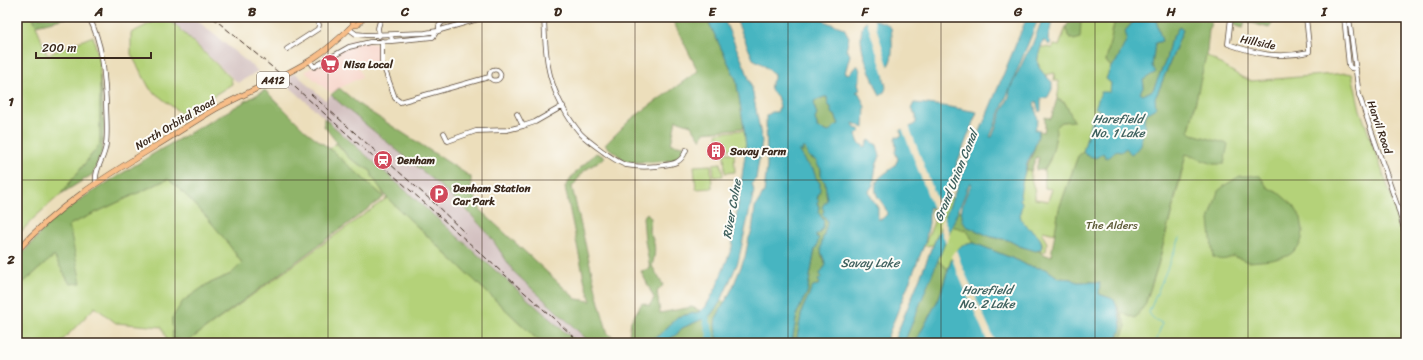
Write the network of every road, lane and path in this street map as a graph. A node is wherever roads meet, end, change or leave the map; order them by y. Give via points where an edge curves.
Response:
1 (89, 17) edge
2 (316, 17) edge
3 (357, 17) edge
4 (364, 17) edge
5 (381, 17) edge
6 (485, 17) edge
7 (544, 17) edge
8 (1231, 17) edge
9 (1306, 17) edge
10 (1344, 17) edge
11 (1349, 17) edge
12 (460, 21) edge
13 (351, 27) junction
14 (438, 31) junction
15 (391, 35) junction
16 (379, 36) junction
17 (382, 41) junction
18 (392, 41) junction
19 (287, 49) dead end
20 (310, 61) junction
21 (1356, 68) junction
22 (490, 77) dead end
23 (563, 106) junction
24 (518, 114) dead end
25 (523, 126) junction
26 (444, 133) dead end
27 (686, 150) dead end
28 (96, 182) junction
29 (1406, 236) edge
30 (17, 251) edge

1 - 28 street via 103,57 107,127 106,147 96,173
2 - 19 street via 318,29
3 - 13 main road, North Orbital Road / A412
4 - 13 main road, North Orbital Road / A412 via 357,25
5 - 16 street
6 - 12 street
7 - 23 street via 549,74
8 - 9 street, Hillside via 1228,44 1270,56 1309,52
10 - 21 street, Harvil Road via 1349,66
11 - 21 street, Harvil Road
12 - 14 street
12 - 14 street via 452,19 442,22
13 - 16 street via 361,35
13 - 20 main road, North Orbital Road / A412
14 - 15 street
14 - 18 street via 433,37
15 - 16 street
15 - 18 street
17 - 18 street
17 - 20 street via 349,46 314,67
17 - 22 street via 382,62 395,98 400,102
20 - 28 main road, North Orbital Road / A412 via 219,108
21 - 29 street, Harvil Road via 1364,111
23 - 25 street
23 - 27 street via 582,134 625,165 644,167 681,161
24 - 25 street
25 - 26 street via 507,130 476,131 448,141
28 - 30 main road, North Orbital Road / A412 via 54,214

